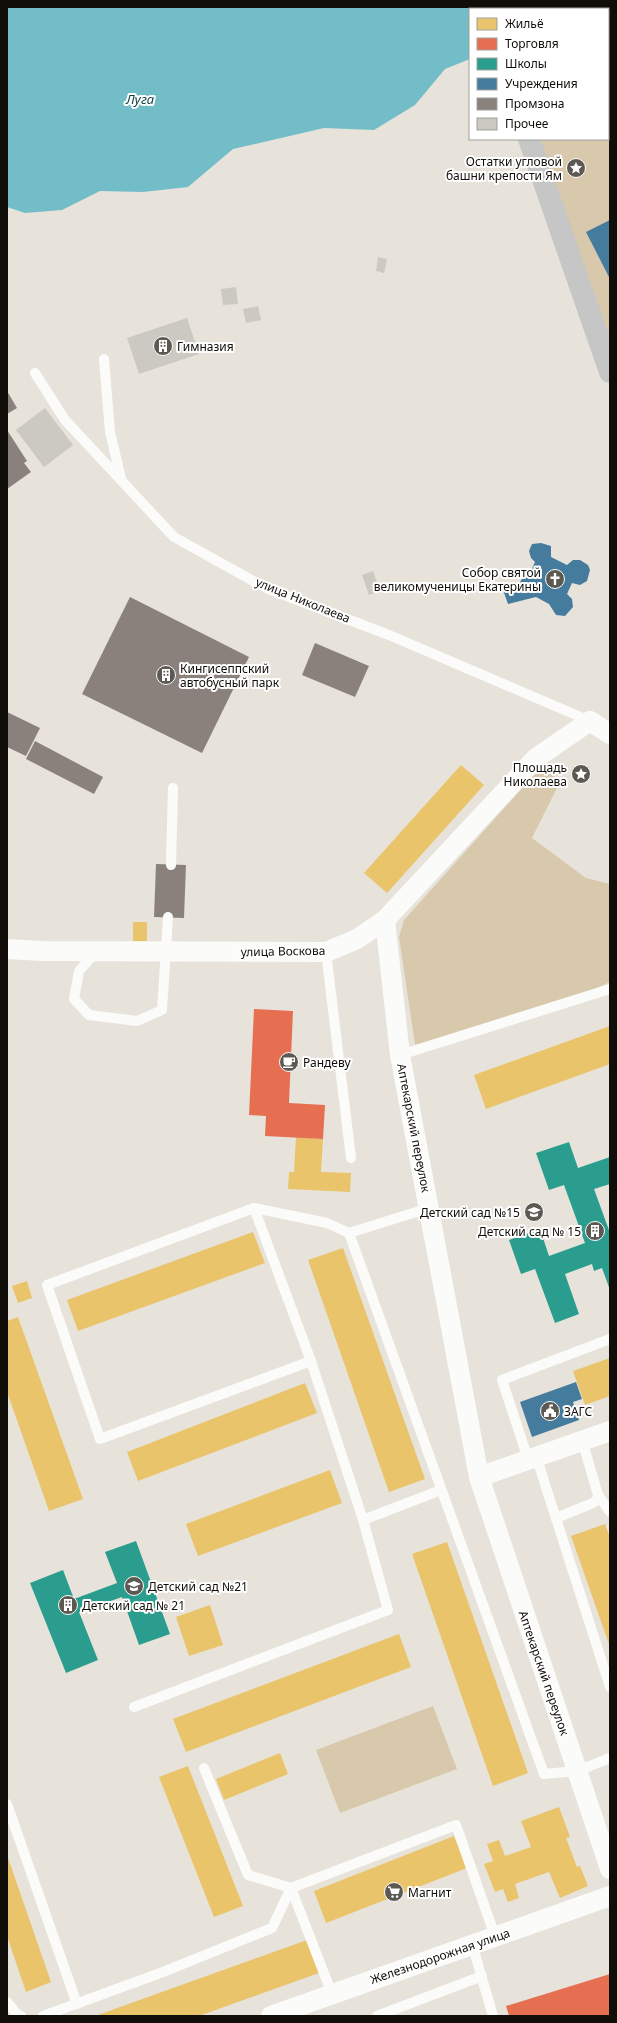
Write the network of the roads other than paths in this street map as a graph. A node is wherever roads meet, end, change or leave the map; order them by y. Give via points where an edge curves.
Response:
1 (529, 140) edge
2 (104, 359) dead end
3 (610, 372) edge
4 (34, 373) dead end
5 (121, 480) junction
6 (590, 721) junction
7 (609, 733) edge
8 (173, 788) dead end
9 (171, 865) dead end
10 (168, 918) dead end
11 (385, 920) junction
12 (7, 949) edge
13 (97, 951) junction
14 (167, 952) junction
15 (326, 952) junction
16 (610, 990) edge
17 (400, 1056) junction
18 (351, 1158) dead end
19 (254, 1208) junction
20 (429, 1208) junction
21 (349, 1233) junction
22 (610, 1339) edge
23 (311, 1361) junction
24 (610, 1431) edge
25 (582, 1440) junction
26 (532, 1458) junction
27 (478, 1476) junction
28 (441, 1490) junction
29 (598, 1495) junction
30 (610, 1512) edge
31 (556, 1518) junction
32 (363, 1520) junction
33 (610, 1687) edge
34 (134, 1707) dead end
35 (610, 1758) edge
36 (204, 1768) dead end
37 (577, 1770) junction
38 (7, 1804) edge
39 (610, 1869) edge
40 (291, 1888) junction
41 (610, 1896) edge
42 (495, 1936) junction
43 (472, 1944) junction
44 (482, 1976) junction
45 (332, 1994) junction
46 (7, 2002) edge
47 (77, 2004) junction
48 (21, 2016) edge
49 (43, 2016) edge
50 (271, 2016) edge
51 (377, 2016) edge
52 (493, 2016) edge

1 - 3 main road
2 - 5 lane via 110,432
4 - 5 lane, улица Николаева via 65,420
5 - 6 lane, улица Николаева via 174,537 266,588 389,635
6 - 7 street
6 - 11 street, улица Воскова via 536,758
8 - 9 lane
10 - 14 lane
11 - 15 street, улица Воскова via 357,939
11 - 17 street, Аптекарский переулок
12 - 13 street, улица Воскова
13 - 14 street, улица Воскова
13 - 14 lane via 79,971 74,999 89,1015 137,1021 162,1010
14 - 15 street, улица Воскова
15 - 18 lane
16 - 17 lane
17 - 20 street, Аптекарский переулок
19 - 21 lane via 327,1223
19 - 23 lane
19 - 23 lane via 47,1285 100,1439
20 - 21 lane
20 - 27 street, Аптекарский переулок
21 - 28 lane
22 - 26 lane via 502,1380
23 - 32 lane
24 - 25 street
25 - 26 street
25 - 29 lane
26 - 27 street
26 - 31 lane
27 - 37 street, Аптекарский переулок
28 - 32 lane
28 - 37 lane via 544,1774
29 - 30 lane
29 - 31 lane via 593,1503
31 - 33 lane
32 - 34 lane via 388,1610
35 - 37 lane
36 - 40 lane via 248,1875
37 - 39 street, Аптекарский переулок
38 - 47 lane
40 - 42 lane via 456,1825
40 - 45 lane
40 - 47 lane via 272,1928
41 - 42 street, Железнодорожная улица
42 - 43 street, Железнодорожная улица
43 - 44 lane
43 - 45 street, Железнодорожная улица
44 - 51 lane
44 - 52 lane
45 - 50 street, Железнодорожная улица
46 - 48 lane
47 - 49 lane

